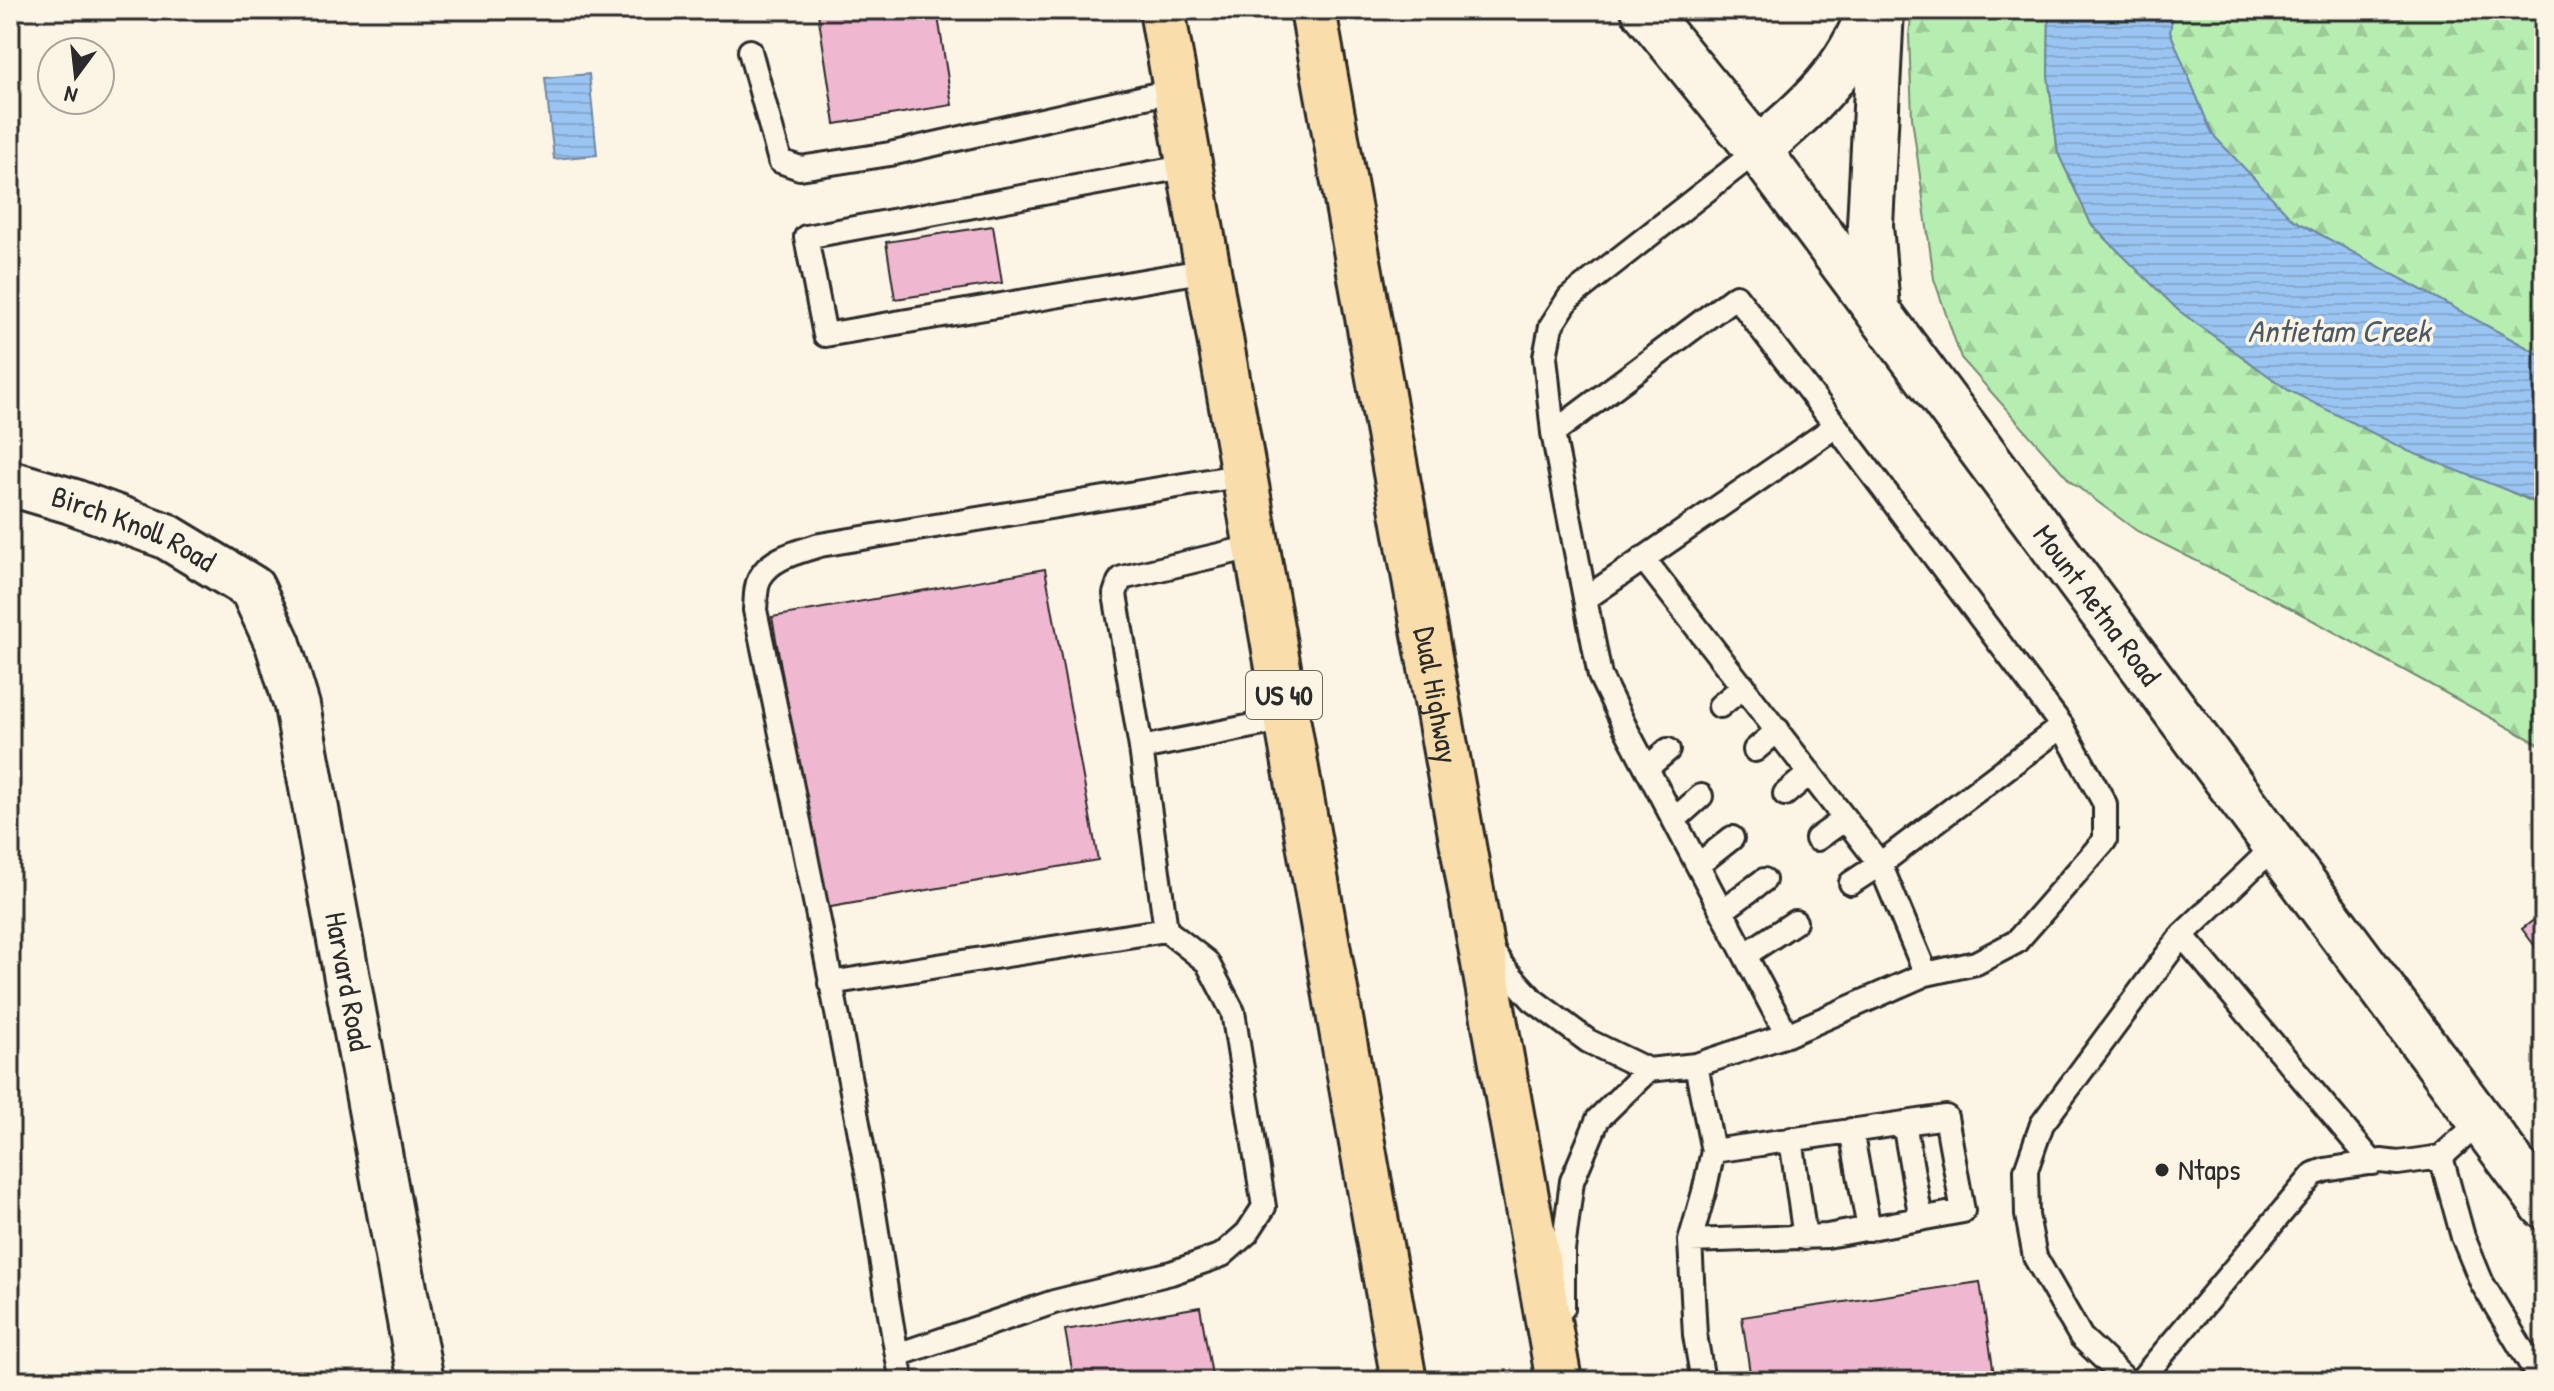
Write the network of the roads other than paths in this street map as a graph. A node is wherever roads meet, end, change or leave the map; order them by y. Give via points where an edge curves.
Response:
1 (1162, 10) edge
2 (1313, 10) edge
3 (1644, 10) edge
4 (1870, 10) edge
5 (1881, 10) edge
6 (750, 51) dead end
7 (1176, 90) junction
8 (1758, 150) junction
9 (1189, 166) junction
10 (1208, 270) junction
11 (1877, 308) junction
12 (1836, 426) junction
13 (1553, 433) junction
14 (1244, 475) junction
15 (10, 483) edge
16 (1257, 546) junction
17 (1643, 558) junction
18 (252, 588) joint
19 (1585, 599) junction
20 (1744, 686) junction
21 (1720, 706) dead end
22 (1288, 719) junction
23 (2062, 726) junction
24 (1778, 730) junction
25 (1141, 748) junction
26 (1668, 750) dead end
27 (1755, 750) dead end
28 (1647, 768) junction
29 (1810, 773) junction
30 (1785, 794) dead end
31 (1701, 796) dead end
32 (1845, 819) junction
33 (1674, 820) junction
34 (1732, 838) dead end
35 (1817, 839) dead end
36 (2276, 845) junction
37 (1880, 864) junction
38 (1698, 865) junction
39 (1764, 880) dead end
40 (1851, 883) dead end
41 (1722, 911) junction
42 (1795, 922) dead end
43 (1478, 929) junction
44 (1166, 930) junction
45 (2182, 935) junction
46 (1745, 955) junction
47 (1926, 974) junction
48 (830, 983) junction
49 (1787, 1035) junction
50 (1696, 1065) junction
51 (1648, 1070) junction
52 (2481, 1121) junction
53 (1904, 1123) junction
54 (1851, 1130) junction
55 (1791, 1139) junction
56 (1713, 1151) junction
57 (2441, 1157) junction
58 (2373, 1163) junction
59 (2537, 1184) edge
60 (1921, 1219) junction
61 (1869, 1229) junction
62 (1805, 1238) junction
63 (1690, 1241) junction
64 (897, 1355) junction
65 (421, 1381) edge
66 (902, 1381) edge
67 (1404, 1381) edge
68 (1560, 1381) edge
69 (1703, 1381) edge
70 (2127, 1381) edge
71 (2140, 1381) edge
72 (2541, 1381) edge

1 - 7 main road, US 40
2 - 43 main road, Dual Highway
3 - 8 street, Mount Aetna Road
4 - 8 street via 1835,75 1811,104
5 - 11 street via 1870,225
6 - 7 lane via 780,161 800,168 890,154
7 - 9 main road, US 40
8 - 11 street, Mount Aetna Road
8 - 13 lane via 1569,298 1551,326 1545,357
9 - 10 main road, US 40
9 - 10 lane via 806,237 825,335
10 - 14 main road, US 40
11 - 36 street, Mount Aetna Road
12 - 13 lane via 1736,296
12 - 17 lane
12 - 23 lane
13 - 19 lane
14 - 16 main road, US 40
14 - 48 lane via 820,545 782,558 758,580 755,610
15 - 18 street, Birch Knoll Road via 166,536
16 - 22 main road, US 40
16 - 25 lane via 1119,582 1115,594
17 - 19 lane
17 - 20 lane
18 - 65 street, Harvard Road via 278,644 297,706
19 - 28 lane via 1600,676
20 - 21 lane
20 - 24 lane
22 - 25 lane
22 - 67 main road, US 40
23 - 37 lane
23 - 47 lane via 2105,804 2105,840 2016,942 1976,963
24 - 27 lane
24 - 29 lane
25 - 44 lane
26 - 28 lane
28 - 33 lane
29 - 30 lane
29 - 32 lane
31 - 33 lane
32 - 35 lane
32 - 37 lane
33 - 38 lane
34 - 38 lane
36 - 45 lane
36 - 52 street, Mount Aetna Road
37 - 40 lane
37 - 47 lane
38 - 41 lane
39 - 41 lane
41 - 46 lane
42 - 46 lane
43 - 51 lane via 1533,1000 1588,1041
43 - 68 main road, Dual Highway
44 - 48 lane
44 - 64 lane via 1207,962 1233,1012 1264,1207 1247,1233 1222,1255 1054,1302
45 - 58 lane
45 - 70 lane via 2042,1124 2026,1170 2035,1257 2081,1337
46 - 49 lane
47 - 49 lane
48 - 64 lane
49 - 50 lane
50 - 51 lane
50 - 56 lane
51 - 68 lane via 1598,1119 1572,1181 1563,1250
52 - 57 lane
52 - 59 street, Mount Aetna Road
53 - 54 lane
53 - 60 lane
53 - 60 lane via 1946,1117 1963,1211
54 - 55 lane
54 - 61 lane
55 - 56 lane
55 - 62 lane
56 - 63 lane
57 - 58 lane
57 - 72 lane via 2482,1283
58 - 71 lane via 2314,1174
60 - 61 lane
61 - 62 lane
62 - 63 lane
63 - 69 lane
64 - 66 lane

